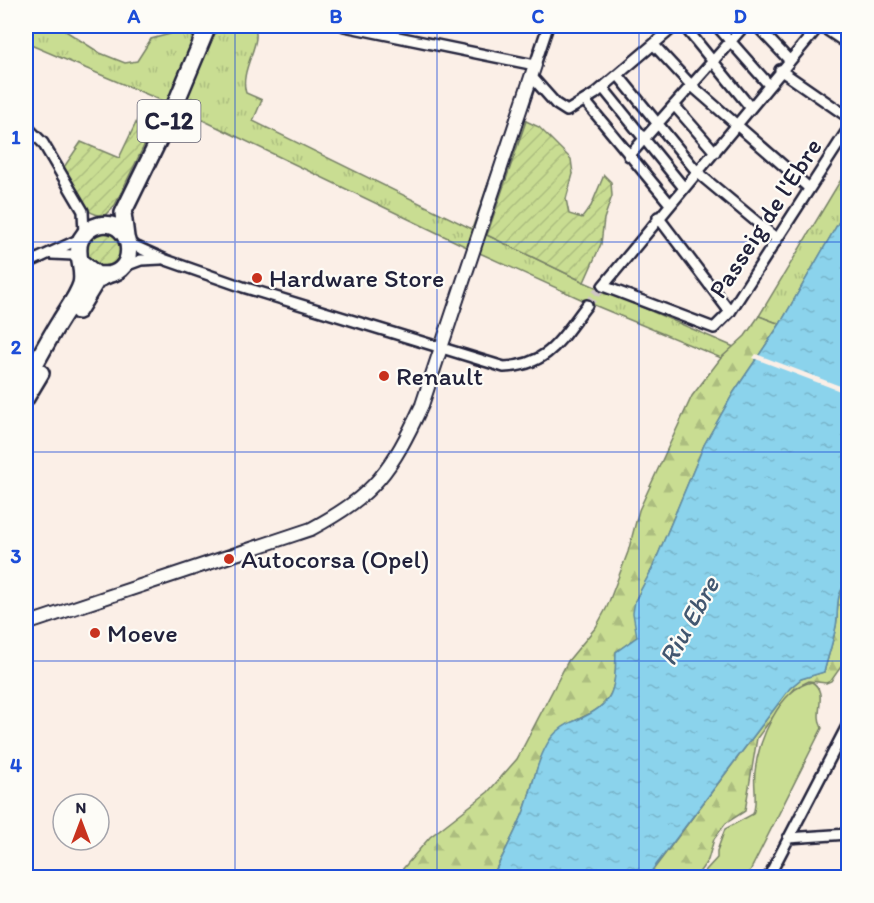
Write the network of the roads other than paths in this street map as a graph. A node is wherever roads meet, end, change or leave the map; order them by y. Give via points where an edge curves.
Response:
1 (208, 26) edge
2 (344, 26) edge
3 (548, 26) edge
4 (675, 26) edge
5 (684, 26) edge
6 (717, 26) edge
7 (744, 26) edge
8 (758, 26) edge
9 (820, 26) edge
10 (731, 40) junction
11 (849, 44) edge
12 (654, 45) junction
13 (712, 60) junction
14 (789, 60) junction
15 (533, 70) junction
16 (780, 70) junction
17 (618, 75) junction
18 (691, 85) junction
19 (769, 85) junction
20 (603, 88) junction
21 (585, 101) junction
22 (674, 105) junction
23 (750, 107) junction
24 (849, 117) edge
25 (658, 124) junction
26 (736, 124) junction
27 (26, 126) edge
28 (849, 129) edge
29 (645, 140) junction
30 (715, 152) junction
31 (628, 156) junction
32 (698, 173) junction
33 (684, 188) junction
34 (809, 188) junction
35 (670, 204) junction
36 (82, 211) junction
37 (123, 213) junction
38 (658, 217) junction
39 (104, 225) junction
40 (83, 236) junction
41 (777, 239) junction
42 (127, 240) junction
43 (50, 254) junction
44 (166, 260) junction
45 (81, 261) junction
46 (26, 264) edge
47 (123, 267) junction
48 (108, 275) junction
49 (587, 305) tunnel mouth
50 (730, 312) junction
51 (441, 350) junction
52 (26, 381) edge
53 (26, 398) edge
54 (26, 624) edge
55 (849, 717) edge
56 (849, 724) edge
57 (840, 738) junction
58 (849, 834) edge
59 (788, 838) junction
60 (768, 878) edge

1 - 37 main road, C-12 via 170,117
2 - 15 street
3 - 15 street
4 - 12 street
5 - 13 street
6 - 10 street
7 - 10 street
8 - 14 street
9 - 11 street
9 - 14 street
10 - 13 street
10 - 19 street
12 - 17 street
12 - 18 street
13 - 18 street
13 - 23 street
14 - 16 street
15 - 21 street via 561,110 567,111
15 - 51 street
16 - 19 street
16 - 24 street
17 - 20 street
17 - 25 street
18 - 22 street
18 - 26 street
19 - 23 street
20 - 21 street
20 - 29 street
21 - 31 street
22 - 25 street
22 - 30 street
23 - 26 street
25 - 29 street
25 - 32 street
26 - 30 street
26 - 34 street
27 - 36 street via 43,142
28 - 34 street, Passeig de l'Ebre
29 - 31 street
29 - 33 street
30 - 32 street
31 - 35 street
32 - 33 street
32 - 41 street
33 - 35 street
34 - 41 street, Passeig de l'Ebre
35 - 38 street
36 - 39 street
36 - 40 street
37 - 39 main road
37 - 42 main road
38 - 50 street
38 - 50 street, Passeig de l'Ebre via 603,286 714,328
39 - 40 main road
39 - 42 main road via 121,231
40 - 43 street
40 - 45 main road
41 - 50 street, Passeig de l'Ebre
42 - 44 street
42 - 47 main road via 129,255
43 - 45 street via 73,255
43 - 46 street
44 - 47 street via 141,260
44 - 51 street
45 - 48 main road via 90,271
45 - 52 main road via 81,284 76,295
47 - 48 main road
48 - 53 main road via 97,280
49 - 51 street via 549,353 536,362 504,367
51 - 54 street via 400,452 375,485 345,511 310,529
55 - 57 street
56 - 57 street
57 - 59 street
58 - 59 street
59 - 60 street

